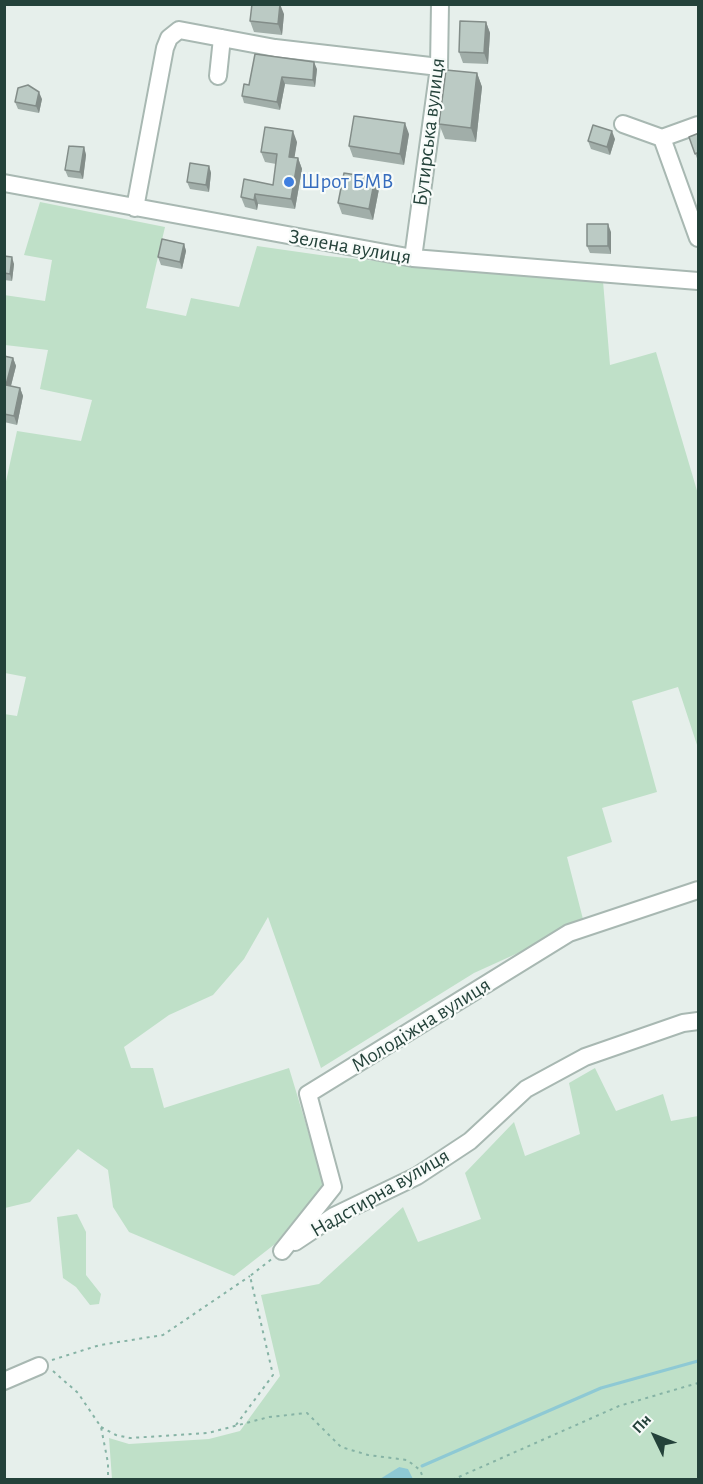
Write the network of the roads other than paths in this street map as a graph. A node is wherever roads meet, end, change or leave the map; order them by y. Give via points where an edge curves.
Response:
1 (440, 4) edge
2 (222, 38) junction
3 (439, 67) junction
4 (218, 76) dead end
5 (623, 124) dead end
6 (699, 125) edge
7 (662, 138) junction
8 (4, 183) edge
9 (135, 208) junction
10 (699, 238) edge
11 (413, 258) junction
12 (699, 281) edge
13 (699, 890) edge
14 (699, 1021) edge
15 (282, 1251) joint
16 (39, 1366) road end
17 (4, 1381) edge

1 - 3 street, Бутирська вулиця
2 - 3 street
2 - 4 street
2 - 9 street via 179,30 169,38
3 - 11 street, Бутирська вулиця
5 - 7 street
6 - 7 street
7 - 10 street
8 - 9 street, Зелена вулиця
9 - 11 street, Зелена вулиця
11 - 12 street, Зелена вулиця
13 - 15 street, Молодіжна вулиця via 569,933 308,1094 333,1187
14 - 15 street, Надстирна вулиця via 683,1023 585,1058 526,1089 461,1147 417,1176 334,1216
16 - 17 street

